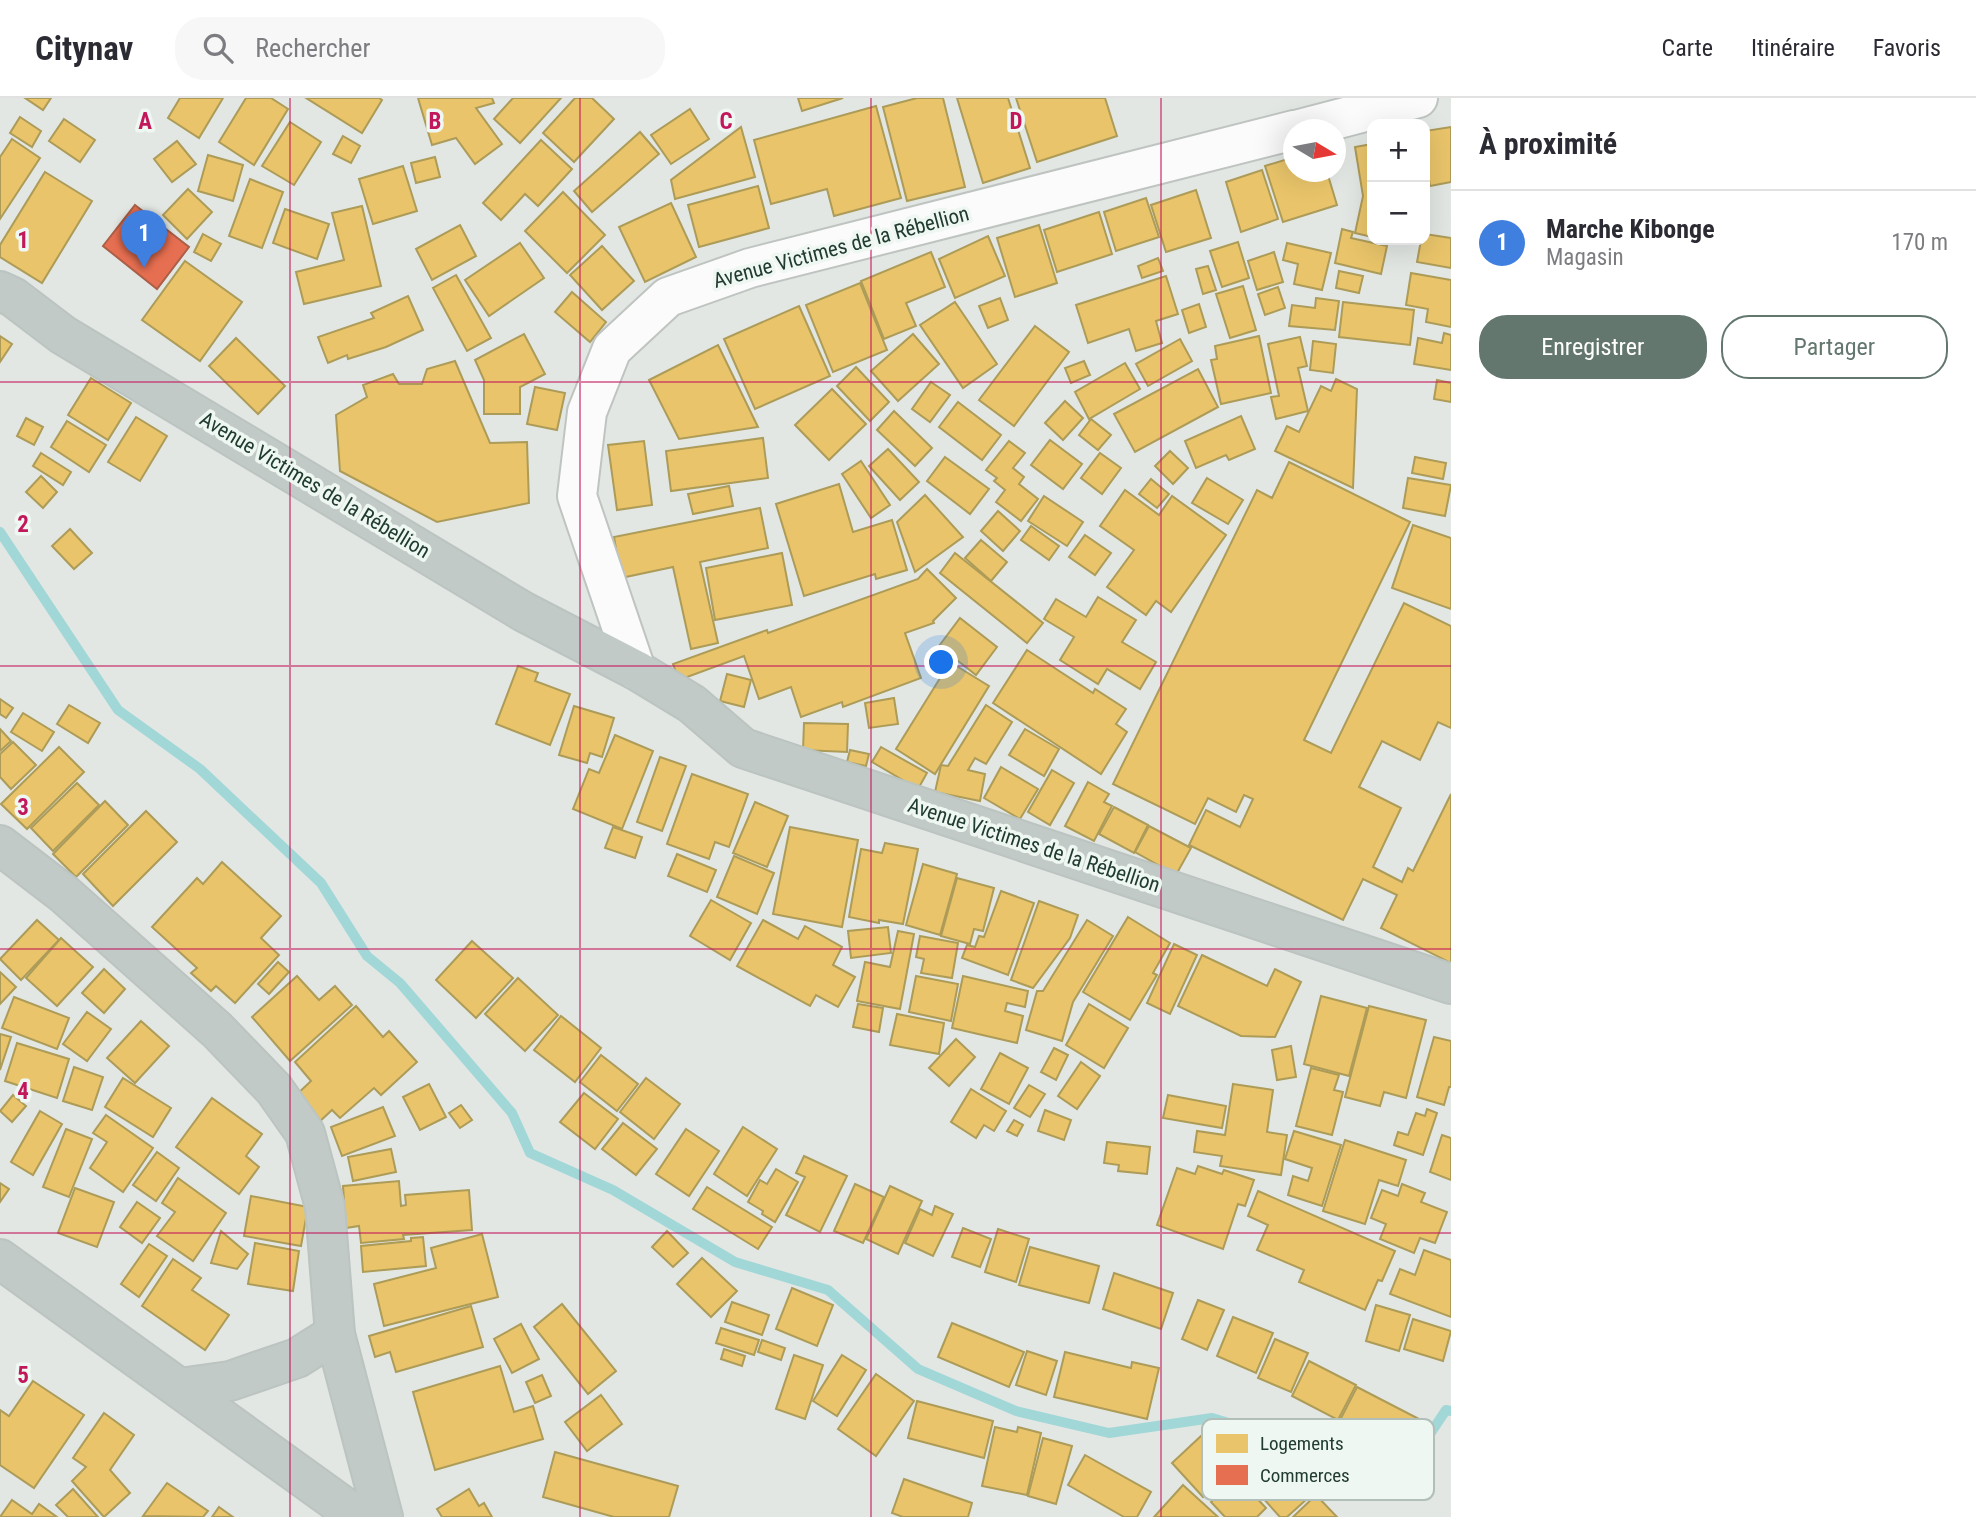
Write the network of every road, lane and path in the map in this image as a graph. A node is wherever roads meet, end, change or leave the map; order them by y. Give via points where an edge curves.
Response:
1 (1418, 98) edge
2 (1337, 119) edge
3 (1283, 133) edge
4 (0, 291) edge
5 (636, 670) junction
6 (0, 845) edge
7 (1451, 984) edge
8 (0, 1259) edge
9 (335, 1334) junction
10 (180, 1388) junction
11 (358, 1517) edge
12 (383, 1517) edge

1 - 2 street, Avenue Victimes de la Rébellion
3 - 5 street, Avenue Victimes de la Rébellion via 750,268 668,298 612,349 587,412 577,496
4 - 5 highway, Avenue Victimes de la Rébellion via 63,335 524,611
5 - 7 highway, Avenue Victimes de la Rébellion via 692,704 743,748
6 - 9 highway via 64,894 218,1030 274,1088 305,1133 326,1207
8 - 10 highway
9 - 10 highway via 297,1358 230,1381
9 - 12 highway
10 - 11 highway

